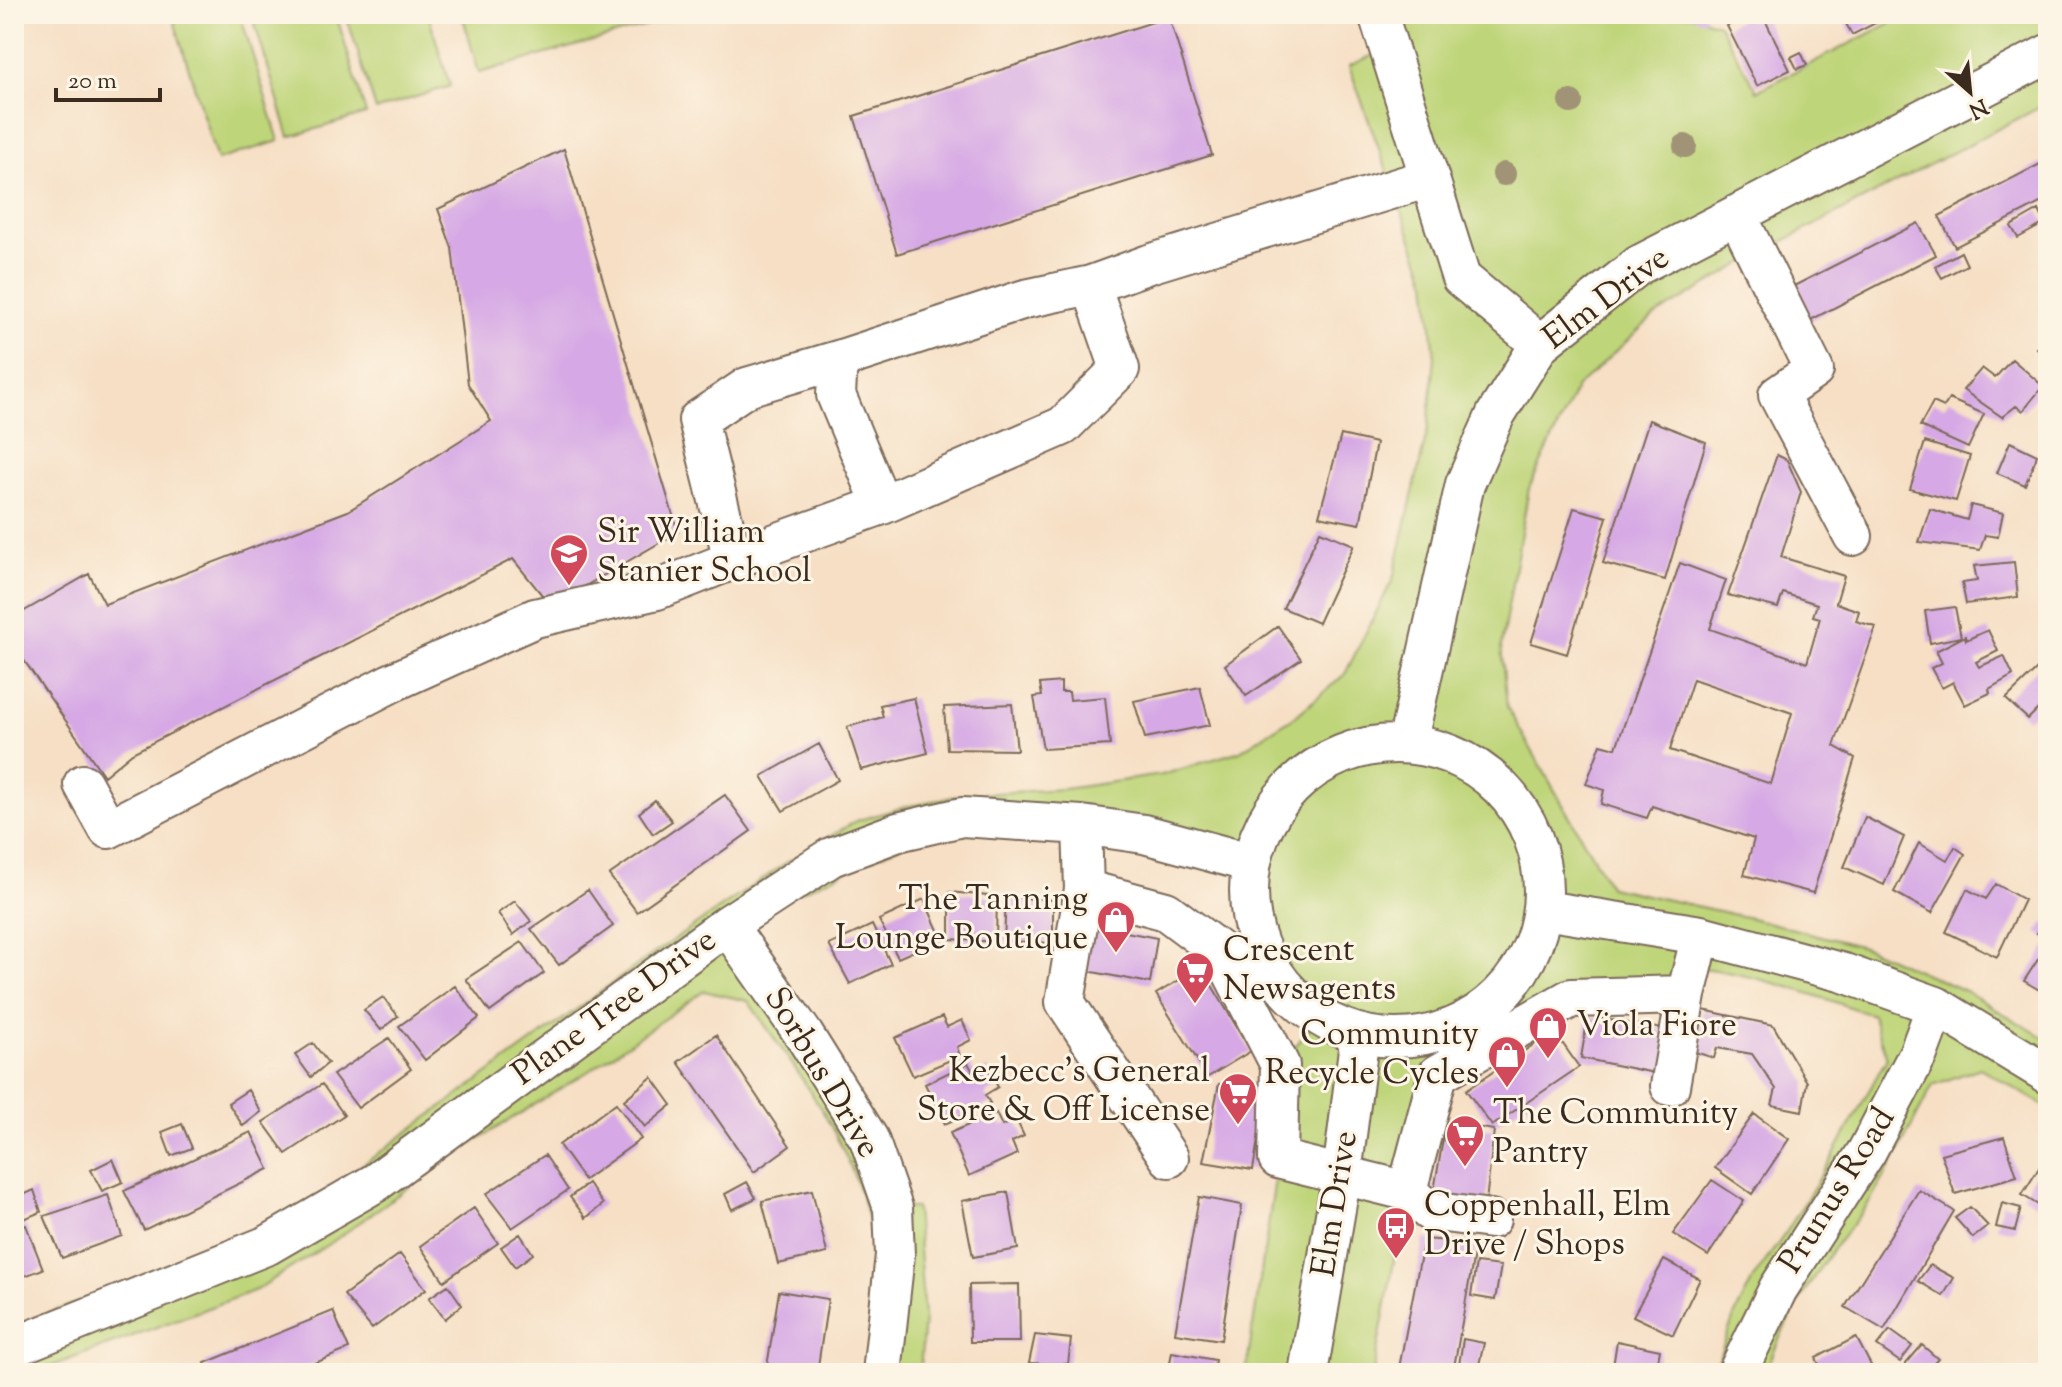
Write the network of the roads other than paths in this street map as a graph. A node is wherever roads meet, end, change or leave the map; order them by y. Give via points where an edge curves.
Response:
1 (1378, 14) edge
2 (2048, 54) edge
3 (1429, 178) junction
4 (1737, 215) junction
5 (1091, 285) junction
6 (1540, 344) junction
7 (838, 360) junction
8 (882, 505) junction
9 (1853, 536) dead end
10 (733, 560) junction
11 (1407, 744) junction
12 (83, 784) dead end
13 (1082, 825) junction
14 (1251, 863) junction
15 (1084, 889) junction
16 (1544, 910) junction
17 (727, 925) junction
18 (1701, 935) junction
19 (1686, 995) junction
20 (1936, 1006) junction
21 (1360, 1034) junction
22 (2048, 1074) edge
23 (1670, 1086) dead end
24 (1169, 1158) dead end
25 (1342, 1174) junction
26 (1407, 1191) junction
27 (1491, 1219) dead end
28 (14, 1347) edge
29 (882, 1373) edge
30 (1308, 1373) edge
31 (1737, 1373) edge

1 - 3 street
2 - 4 street, Elm Drive
3 - 5 street
3 - 6 street via 1461,278
4 - 6 street, Elm Drive via 1639,265
4 - 9 street via 1814,370 1778,395
5 - 7 street via 1025,299
5 - 8 street via 1120,369 1063,426
6 - 11 street, Elm Drive via 1496,414 1465,484
7 - 8 street via 836,395
7 - 10 street via 747,387 698,420
8 - 10 street
10 - 12 street via 657,590 535,618 391,683 108,829
11 - 14 street via 1364,747 1324,762 1290,788 1265,822
11 - 16 street via 1451,754 1490,778 1520,812 1538,854
13 - 14 street, Plane Tree Drive via 1144,834
13 - 15 street
13 - 17 street, Plane Tree Drive via 962,817 898,832 831,857
14 - 21 street via 1249,907 1260,950 1285,988 1319,1017
15 - 24 street via 1065,1002
15 - 25 street via 1166,911 1222,953 1280,1065 1278,1159
16 - 18 street
16 - 21 street via 1514,979 1483,1009 1445,1029 1403,1038
17 - 28 street, Plane Tree Drive via 375,1183 268,1245
17 - 29 street, Sorbus Drive via 869,1139 893,1208 895,1255
18 - 19 street
18 - 20 street via 1844,973
19 - 23 street
19 - 26 street via 1571,998 1438,1074
20 - 22 street
20 - 31 street, Prunus Road via 1918,1054 1867,1151 1778,1289
21 - 25 street, Elm Drive
25 - 26 street
25 - 30 street, Elm Drive
26 - 27 street via 1429,1211

